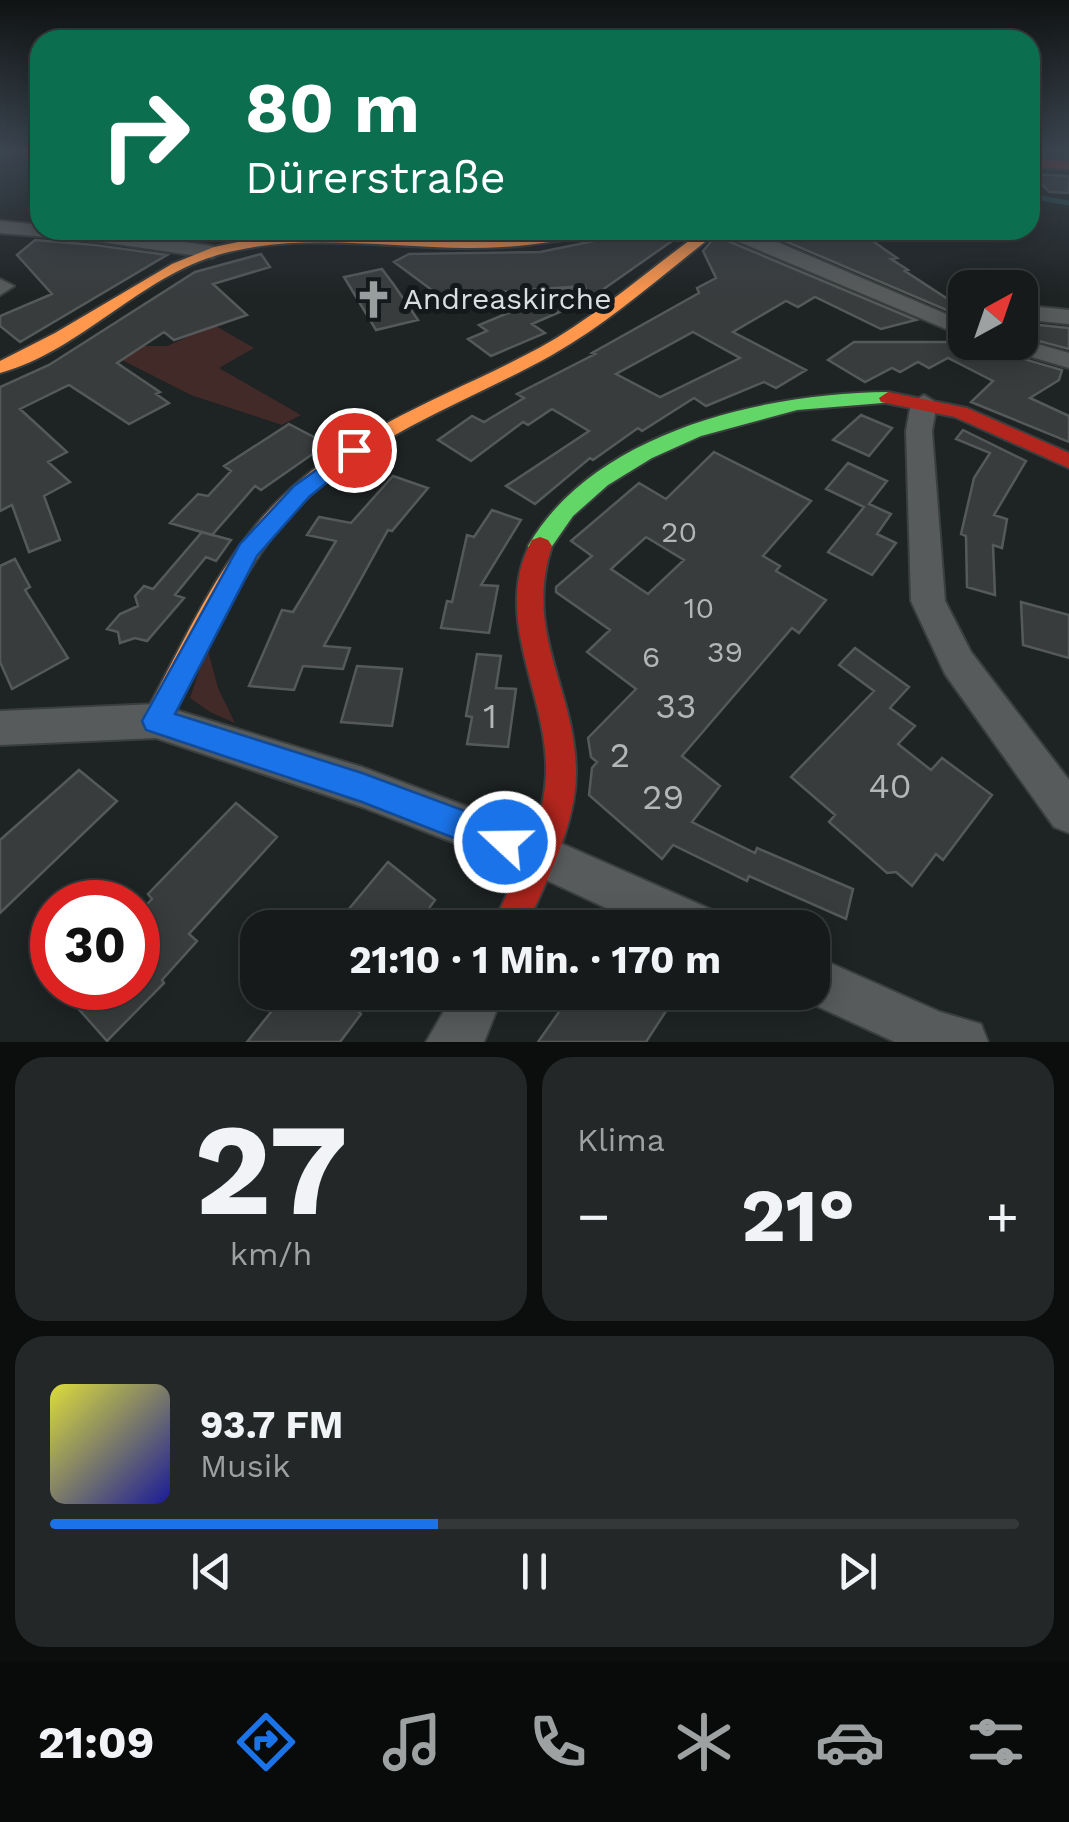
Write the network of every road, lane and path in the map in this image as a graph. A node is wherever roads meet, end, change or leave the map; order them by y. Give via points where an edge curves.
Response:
1 (30, 212) edge
2 (1, 228) edge
3 (30, 229) edge
4 (123, 240) edge
5 (280, 240) edge
6 (697, 240) edge
7 (751, 240) edge
8 (173, 256) junction
9 (1038, 314) edge
10 (1069, 317) edge
11 (948, 321) edge
12 (1038, 351) edge
13 (1069, 360) edge
14 (2, 364) edge
15 (924, 403) junction
16 (1069, 461) edge
17 (156, 721) junction
18 (0, 728) edge
19 (1069, 812) edge
20 (540, 855) junction
21 (516, 910) edge
22 (661, 910) edge
23 (830, 987) edge
24 (472, 1010) edge
25 (946, 1040) edge
26 (452, 1042) edge

1 - 2 street
2 - 3 street
4 - 8 street
5 - 8 street
6 - 17 street via 548,350 412,415 301,492 248,550
7 - 11 street
8 - 14 street via 51,345
9 - 10 street
12 - 13 street
15 - 16 street
15 - 19 street via 919,431 928,600 958,663
15 - 20 street via 816,399 706,427 624,466 562,512 532,562 532,632 562,772
17 - 18 street
17 - 20 street
20 - 21 street
20 - 22 street
23 - 25 street
24 - 26 street

